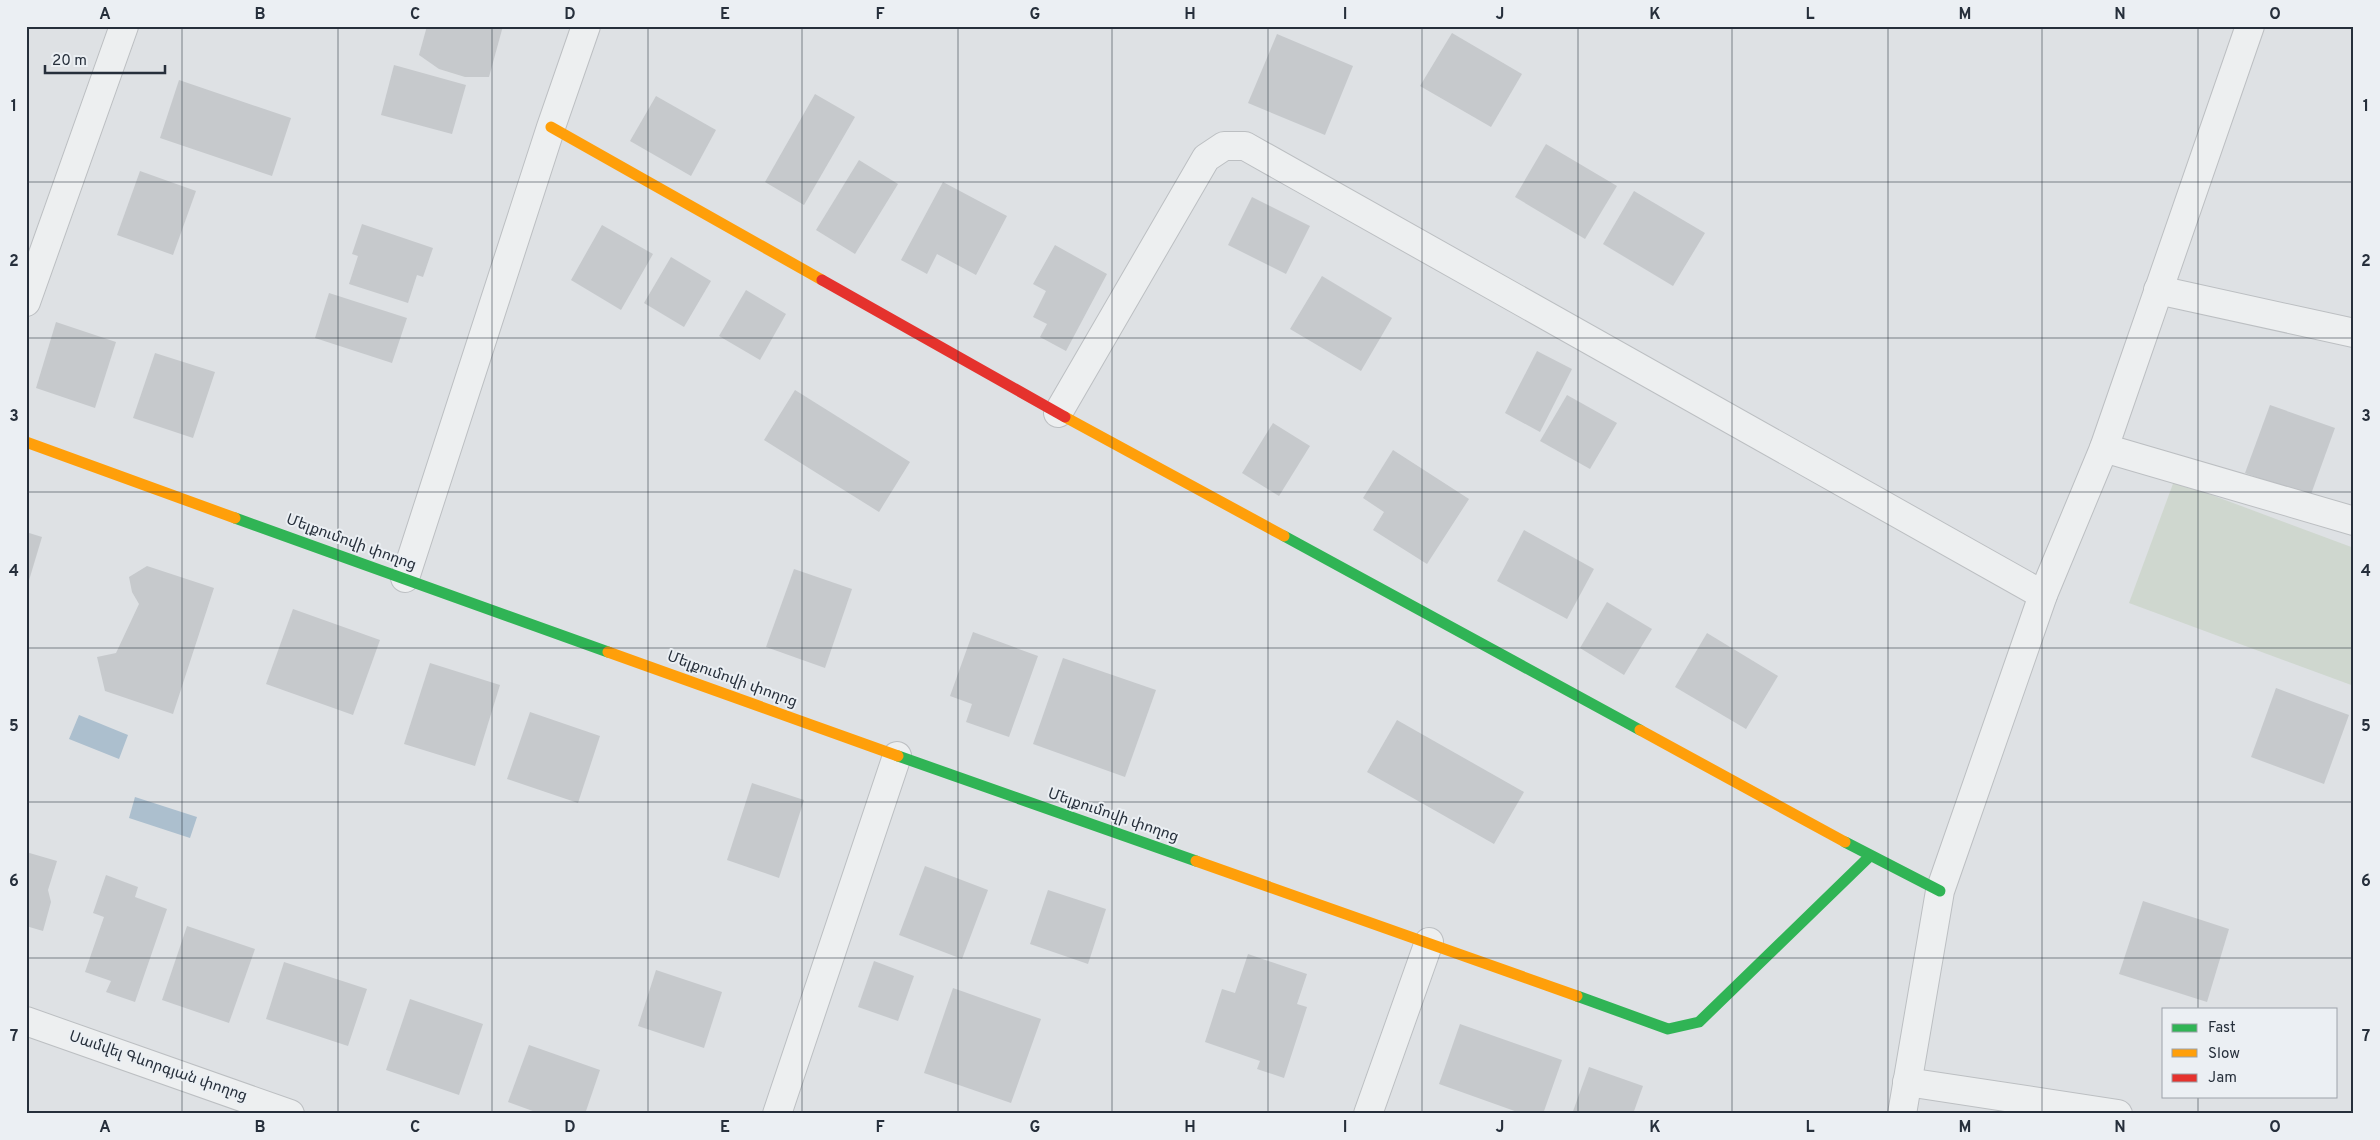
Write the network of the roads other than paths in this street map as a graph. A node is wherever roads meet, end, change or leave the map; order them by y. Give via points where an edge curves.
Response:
1 (124, 26) edge
2 (586, 26) edge
3 (2250, 26) edge
4 (551, 127) junction
5 (2158, 290) junction
6 (26, 302) edge
7 (2354, 333) edge
8 (1058, 413) junction
9 (26, 442) edge
10 (2104, 448) junction
11 (2354, 521) edge
12 (405, 578) junction
13 (2043, 596) junction
14 (897, 756) junction
15 (1870, 856) junction
16 (1940, 891) junction
17 (1429, 942) junction
18 (26, 1021) edge
19 (1907, 1082) junction
20 (290, 1114) edge
21 (777, 1114) edge
22 (1368, 1114) edge
23 (1902, 1114) edge
24 (2118, 1114) edge

1 - 6 street
2 - 4 street
3 - 5 street
4 - 8 street
4 - 12 street
5 - 7 street
5 - 10 street
8 - 13 street via 1206,158 1224,146 1245,146
8 - 15 street
9 - 12 street, Մելքումովի փողոց
10 - 11 street
10 - 13 street
12 - 14 street, Մելքումովի փողոց
13 - 16 street
14 - 17 street, Մելքումովի փողոց
14 - 21 street
15 - 16 street
15 - 17 street, Մելքումովի փողոց via 1700,1022 1668,1029
16 - 19 street
17 - 22 street
18 - 20 street, Սամվել Գևորգյան փողոց
19 - 23 street
19 - 24 street

